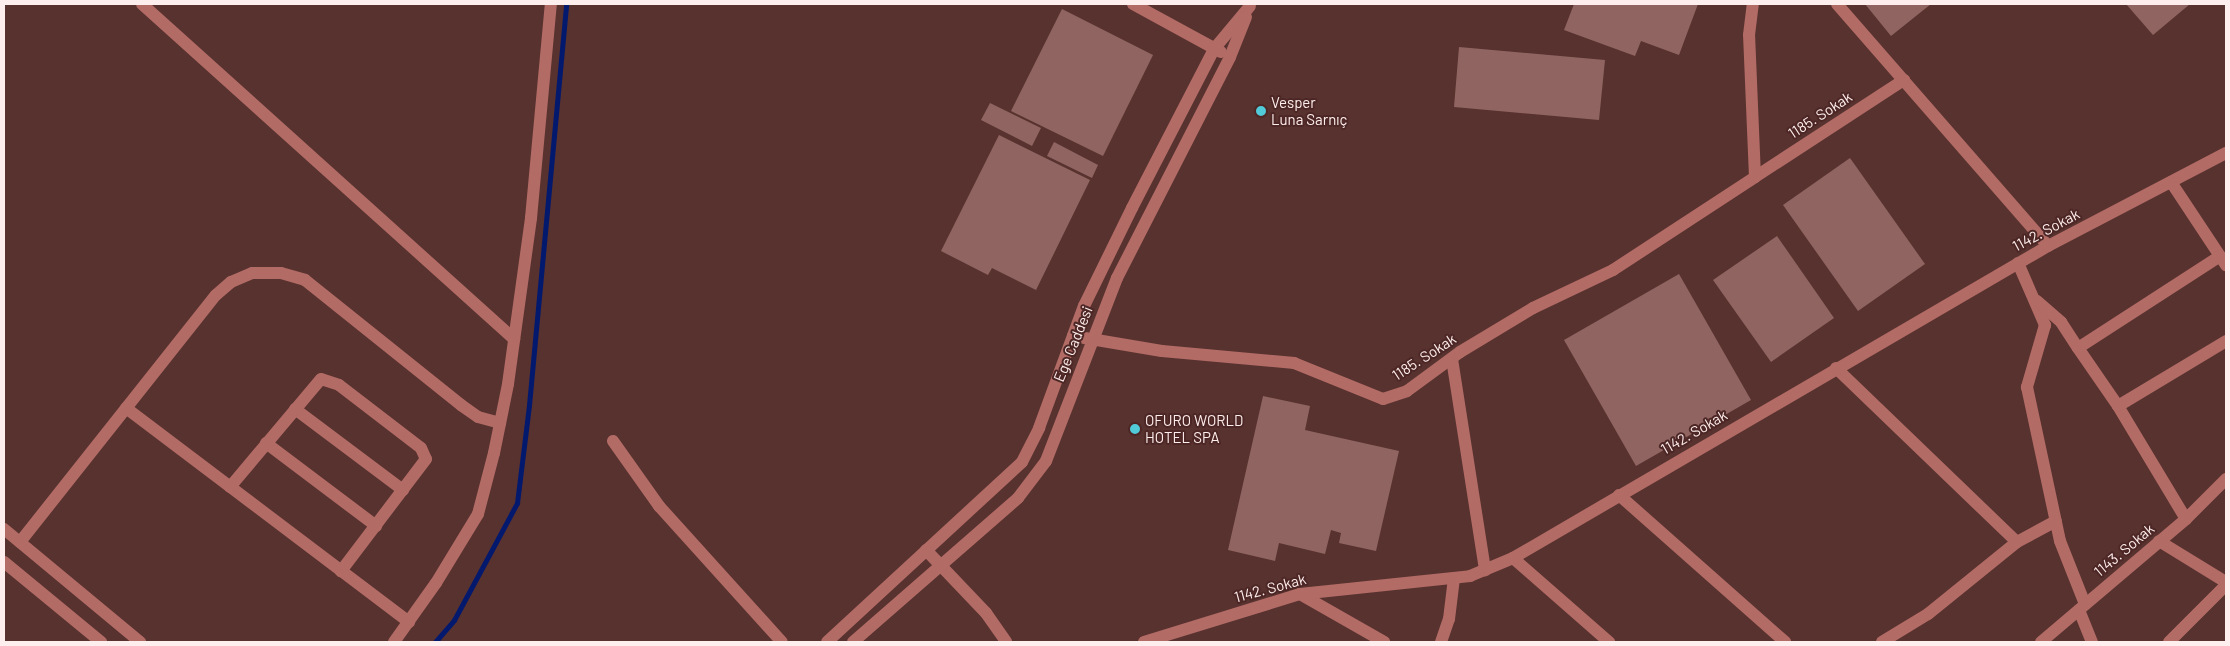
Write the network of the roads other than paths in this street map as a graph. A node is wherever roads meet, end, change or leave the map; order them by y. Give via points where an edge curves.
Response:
1 (142, 4) edge
2 (550, 4) edge
3 (1133, 4) edge
4 (1753, 4) edge
5 (1837, 4) edge
6 (1251, 5) edge
7 (1214, 49) junction
8 (1230, 57) junction
9 (1904, 80) junction
10 (2226, 153) edge
11 (1755, 177) junction
12 (2171, 182) junction
13 (2048, 246) junction
14 (2223, 261) edge
15 (2018, 263) junction
16 (2034, 299) junction
17 (1073, 336) junction
18 (514, 339) junction
19 (1092, 339) junction
20 (2226, 341) edge
21 (2078, 348) junction
22 (1452, 358) junction
23 (1836, 368) junction
24 (2118, 406) junction
25 (126, 408) junction
26 (295, 409) junction
27 (500, 423) junction
28 (613, 441) dead end
29 (266, 443) junction
30 (2226, 479) edge
31 (230, 487) junction
32 (403, 490) junction
33 (1619, 496) junction
34 (2186, 519) junction
35 (2056, 520) junction
36 (376, 526) junction
37 (4, 529) edge
38 (2160, 541) junction
39 (20, 542) junction
40 (2017, 542) junction
41 (926, 550) junction
42 (1512, 558) junction
43 (941, 565) junction
44 (5, 566) edge
45 (1485, 570) junction
46 (342, 571) junction
47 (1454, 578) junction
48 (2226, 584) edge
49 (1300, 594) junction
50 (2082, 607) junction
51 (409, 622) junction
52 (101, 642) edge
53 (140, 642) edge
54 (394, 642) edge
55 (782, 642) edge
56 (827, 642) edge
57 (853, 642) edge
58 (1006, 642) edge
59 (1148, 642) edge
60 (1384, 642) edge
61 (1441, 642) edge
62 (1609, 642) edge
63 (1785, 642) edge
64 (1882, 642) edge
65 (2041, 642) edge
66 (2092, 642) edge
67 (2169, 642) edge

1 - 18 street
2 - 18 street via 531,218
3 - 7 street
4 - 11 street via 1748,35
5 - 9 street
6 - 7 street
6 - 8 street, Ege Caddesi
7 - 8 street
7 - 17 street via 1132,208
8 - 19 street, Ege Caddesi via 1118,278
9 - 11 street, 1185. Sokak
9 - 13 street
10 - 12 street, 1142. Sokak
11 - 22 street, 1185. Sokak via 1614,270 1533,308
12 - 13 street, 1142. Sokak
12 - 14 street
13 - 15 street, 1142. Sokak
14 - 21 street
15 - 16 street
15 - 23 street, 1142. Sokak
16 - 21 street via 2061,322
16 - 35 street via 2045,325 2027,387
17 - 19 street, 1185. Sokak
17 - 41 street via 1022,462
18 - 27 street
19 - 22 street, 1185. Sokak via 1172,352 1294,363 1383,399 1407,391
19 - 43 street, Ege Caddesi via 1046,461 1018,498
20 - 24 street
21 - 24 street
22 - 45 street
23 - 33 street, 1142. Sokak
23 - 40 street
24 - 34 street
25 - 27 street via 216,295 231,282 252,273 281,273 305,280 472,413
25 - 31 street
25 - 39 street
26 - 29 street
26 - 32 street
26 - 32 street via 321,379 339,385 421,448 426,459
27 - 51 street via 478,514
28 - 55 street via 659,506
29 - 31 street
29 - 36 street
30 - 34 street, 1143. Sokak
31 - 46 street
32 - 36 street
33 - 42 street, 1142. Sokak
33 - 63 street
34 - 38 street, 1143. Sokak
35 - 40 street
35 - 50 street
36 - 46 street
37 - 39 street
38 - 48 street
38 - 50 street, 1143. Sokak
39 - 53 street
40 - 64 street via 1928,614
41 - 43 street
41 - 56 street
42 - 45 street, 1142. Sokak
42 - 62 street
43 - 57 street, Ege Caddesi
43 - 58 street via 986,613
44 - 52 street
45 - 47 street, 1142. Sokak
46 - 51 street
47 - 49 street, 1142. Sokak
47 - 61 street via 1449,620
48 - 67 street
49 - 59 street, 1142. Sokak
49 - 60 street
50 - 65 street, 1143. Sokak
50 - 66 street
51 - 54 street

